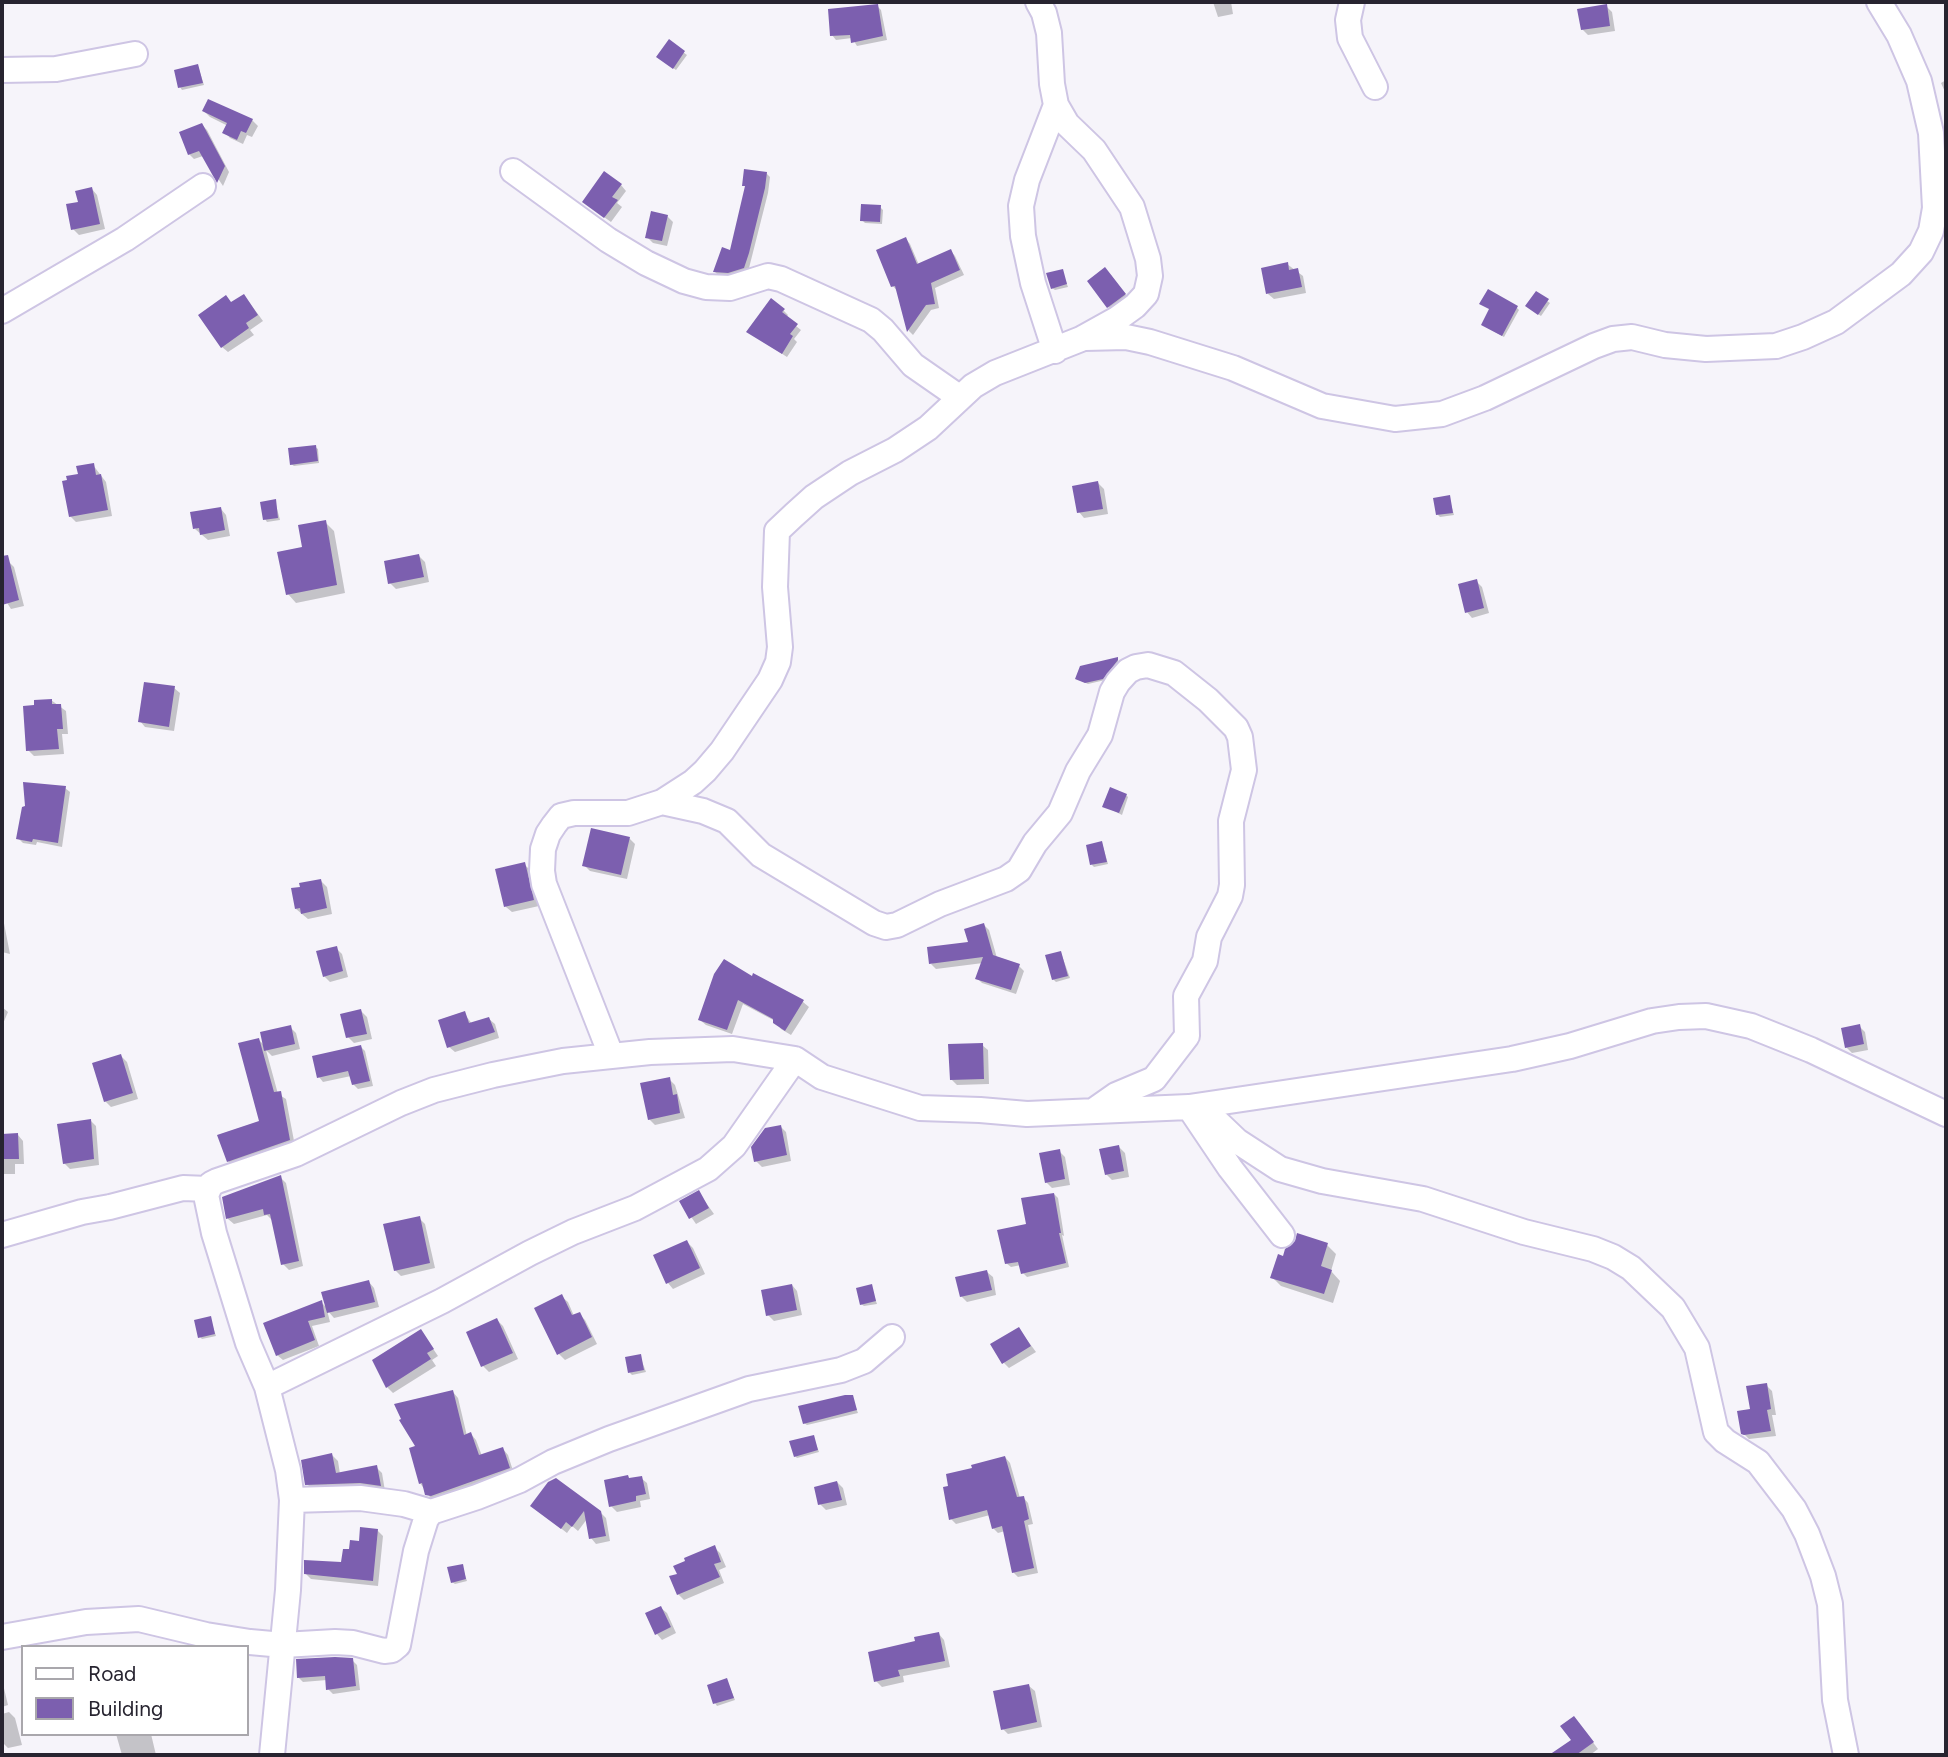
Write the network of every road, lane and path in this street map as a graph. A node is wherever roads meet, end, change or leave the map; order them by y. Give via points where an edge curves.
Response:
1 (1038, 2) edge
2 (1352, 2) edge
3 (1880, 2) edge
4 (135, 54) dead end
5 (2, 70) edge
6 (1375, 87) dead end
7 (1056, 105) junction
8 (513, 171) dead end
9 (202, 186) dead end
10 (2, 311) edge
11 (1081, 339) junction
12 (1055, 351) junction
13 (959, 397) junction
14 (662, 802) junction
15 (611, 1055) junction
16 (795, 1059) junction
17 (1196, 1106) junction
18 (1095, 1110) junction
19 (1946, 1114) edge
20 (208, 1189) junction
21 (2, 1235) edge
22 (1282, 1235) dead end
23 (892, 1337) dead end
24 (267, 1387) junction
25 (292, 1500) junction
26 (431, 1512) junction
27 (2, 1637) edge
28 (283, 1645) junction
29 (272, 1755) edge
30 (1846, 1755) edge

1 - 7 street via 1049,33
2 - 6 street via 1350,38
3 - 11 street via 1919,81 1931,133 1935,208 1931,231 1901,274 1836,322 1803,337 1776,346 1706,349 1632,337 1613,340 1442,414 1395,419 1322,406 1233,368 1150,342 1126,337
4 - 5 street via 56,69
7 - 11 street via 1067,124 1094,150 1132,207 1150,276 1146,293 1135,306
7 - 12 street via 1021,206 1033,283
8 - 13 street via 608,240 684,281 730,288 768,276 862,316 883,330 920,370
9 - 10 street via 125,239
11 - 12 street
12 - 13 street via 995,373
13 - 14 street via 928,428 814,497 777,531 778,662 705,771
14 - 15 street via 628,813 561,816 543,849 547,893
14 - 18 street via 727,821 761,855 874,923 897,925 1019,870 1060,813 1100,735 1118,682 1128,671 1148,665 1174,673 1208,700 1240,737 1244,770 1231,821 1232,885 1209,937 1205,961 1186,996 1187,1036 1154,1079
15 - 16 street via 733,1049
15 - 20 street via 434,1090 296,1154 217,1181
16 - 18 street via 822,1077 920,1108 1027,1114
16 - 24 street via 734,1146 708,1169 635,1208 530,1253
17 - 18 street
17 - 19 street via 1512,1059 1652,1021 1706,1016 1751,1026 1811,1050
17 - 22 street via 1230,1168
17 - 30 street via 1280,1169 1423,1199 1593,1249 1631,1268 1665,1300 1697,1348 1716,1432 1758,1462 1807,1534 1830,1604 1835,1700
20 - 21 street via 183,1188
20 - 24 street via 205,1195 214,1233 248,1343
23 - 26 street via 864,1361 841,1370 748,1389 609,1439 510,1484
24 - 25 street
25 - 26 street via 360,1498
25 - 28 street
26 - 28 street via 413,1564 398,1645 384,1651 353,1643
27 - 28 street via 86,1622 139,1619 227,1639
28 - 29 street

